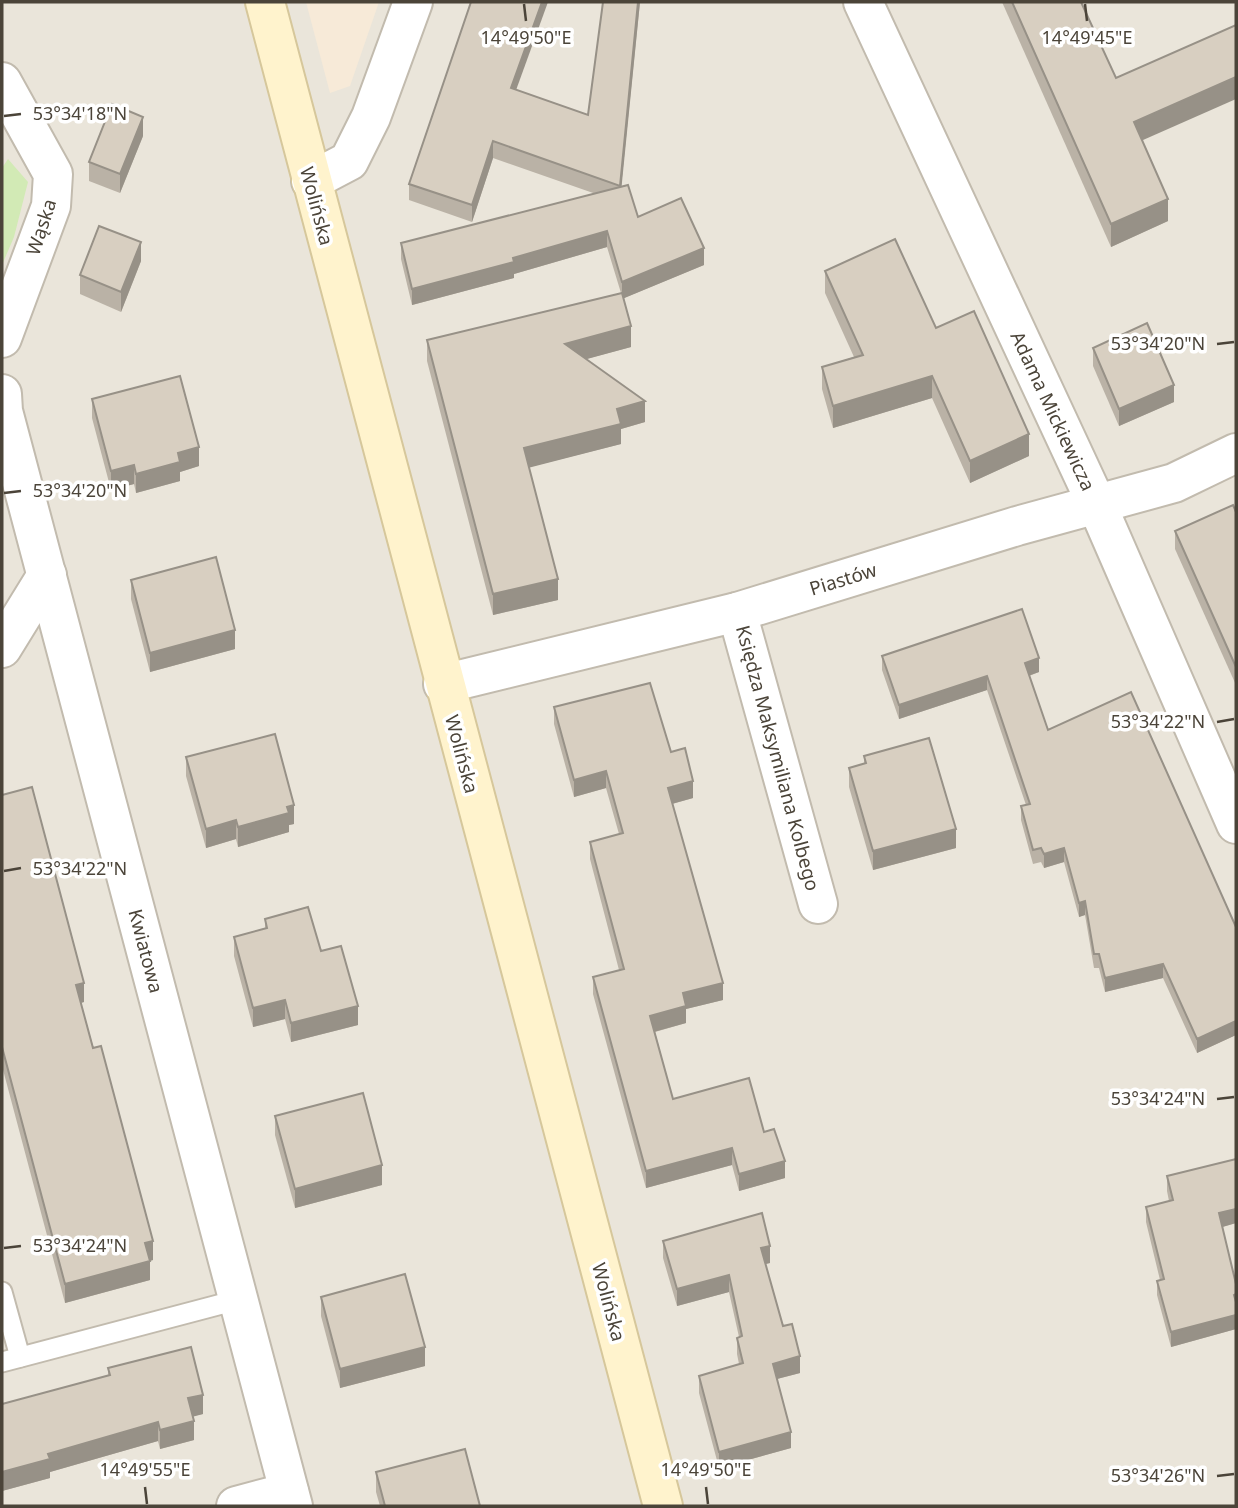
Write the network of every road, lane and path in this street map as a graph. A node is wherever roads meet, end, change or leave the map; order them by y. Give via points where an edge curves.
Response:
1 (265, 2) edge
2 (413, 2) edge
3 (863, 2) edge
4 (2, 82) edge
5 (311, 181) junction
6 (2, 338) edge
7 (2, 394) edge
8 (1236, 453) edge
9 (1097, 505) junction
10 (47, 575) junction
11 (737, 611) junction
12 (2, 648) edge
13 (443, 684) junction
14 (1236, 824) edge
15 (818, 904) dead end
16 (2, 1292) edge
17 (237, 1300) junction
18 (11, 1359) edge
19 (291, 1499) edge
20 (236, 1506) edge
21 (663, 1506) edge

1 - 5 street, Wolińska
2 - 5 street via 371,117 349,161
3 - 9 street, Adama Mickiewicza
4 - 6 street, Wąska via 53,174 53,190
5 - 13 street, Wolińska
7 - 10 street, Kwiatowa
8 - 9 street, Piastów via 1174,482
9 - 11 street, Piastów
9 - 14 street, Adama Mickiewicza
10 - 12 street
10 - 17 street, Kwiatowa
11 - 13 street, Piastów
11 - 15 street, Księdza Maksymiliana Kolbego
13 - 21 street, Wolińska
16 - 18 lane
17 - 18 lane
17 - 19 street, Kwiatowa
19 - 20 street

